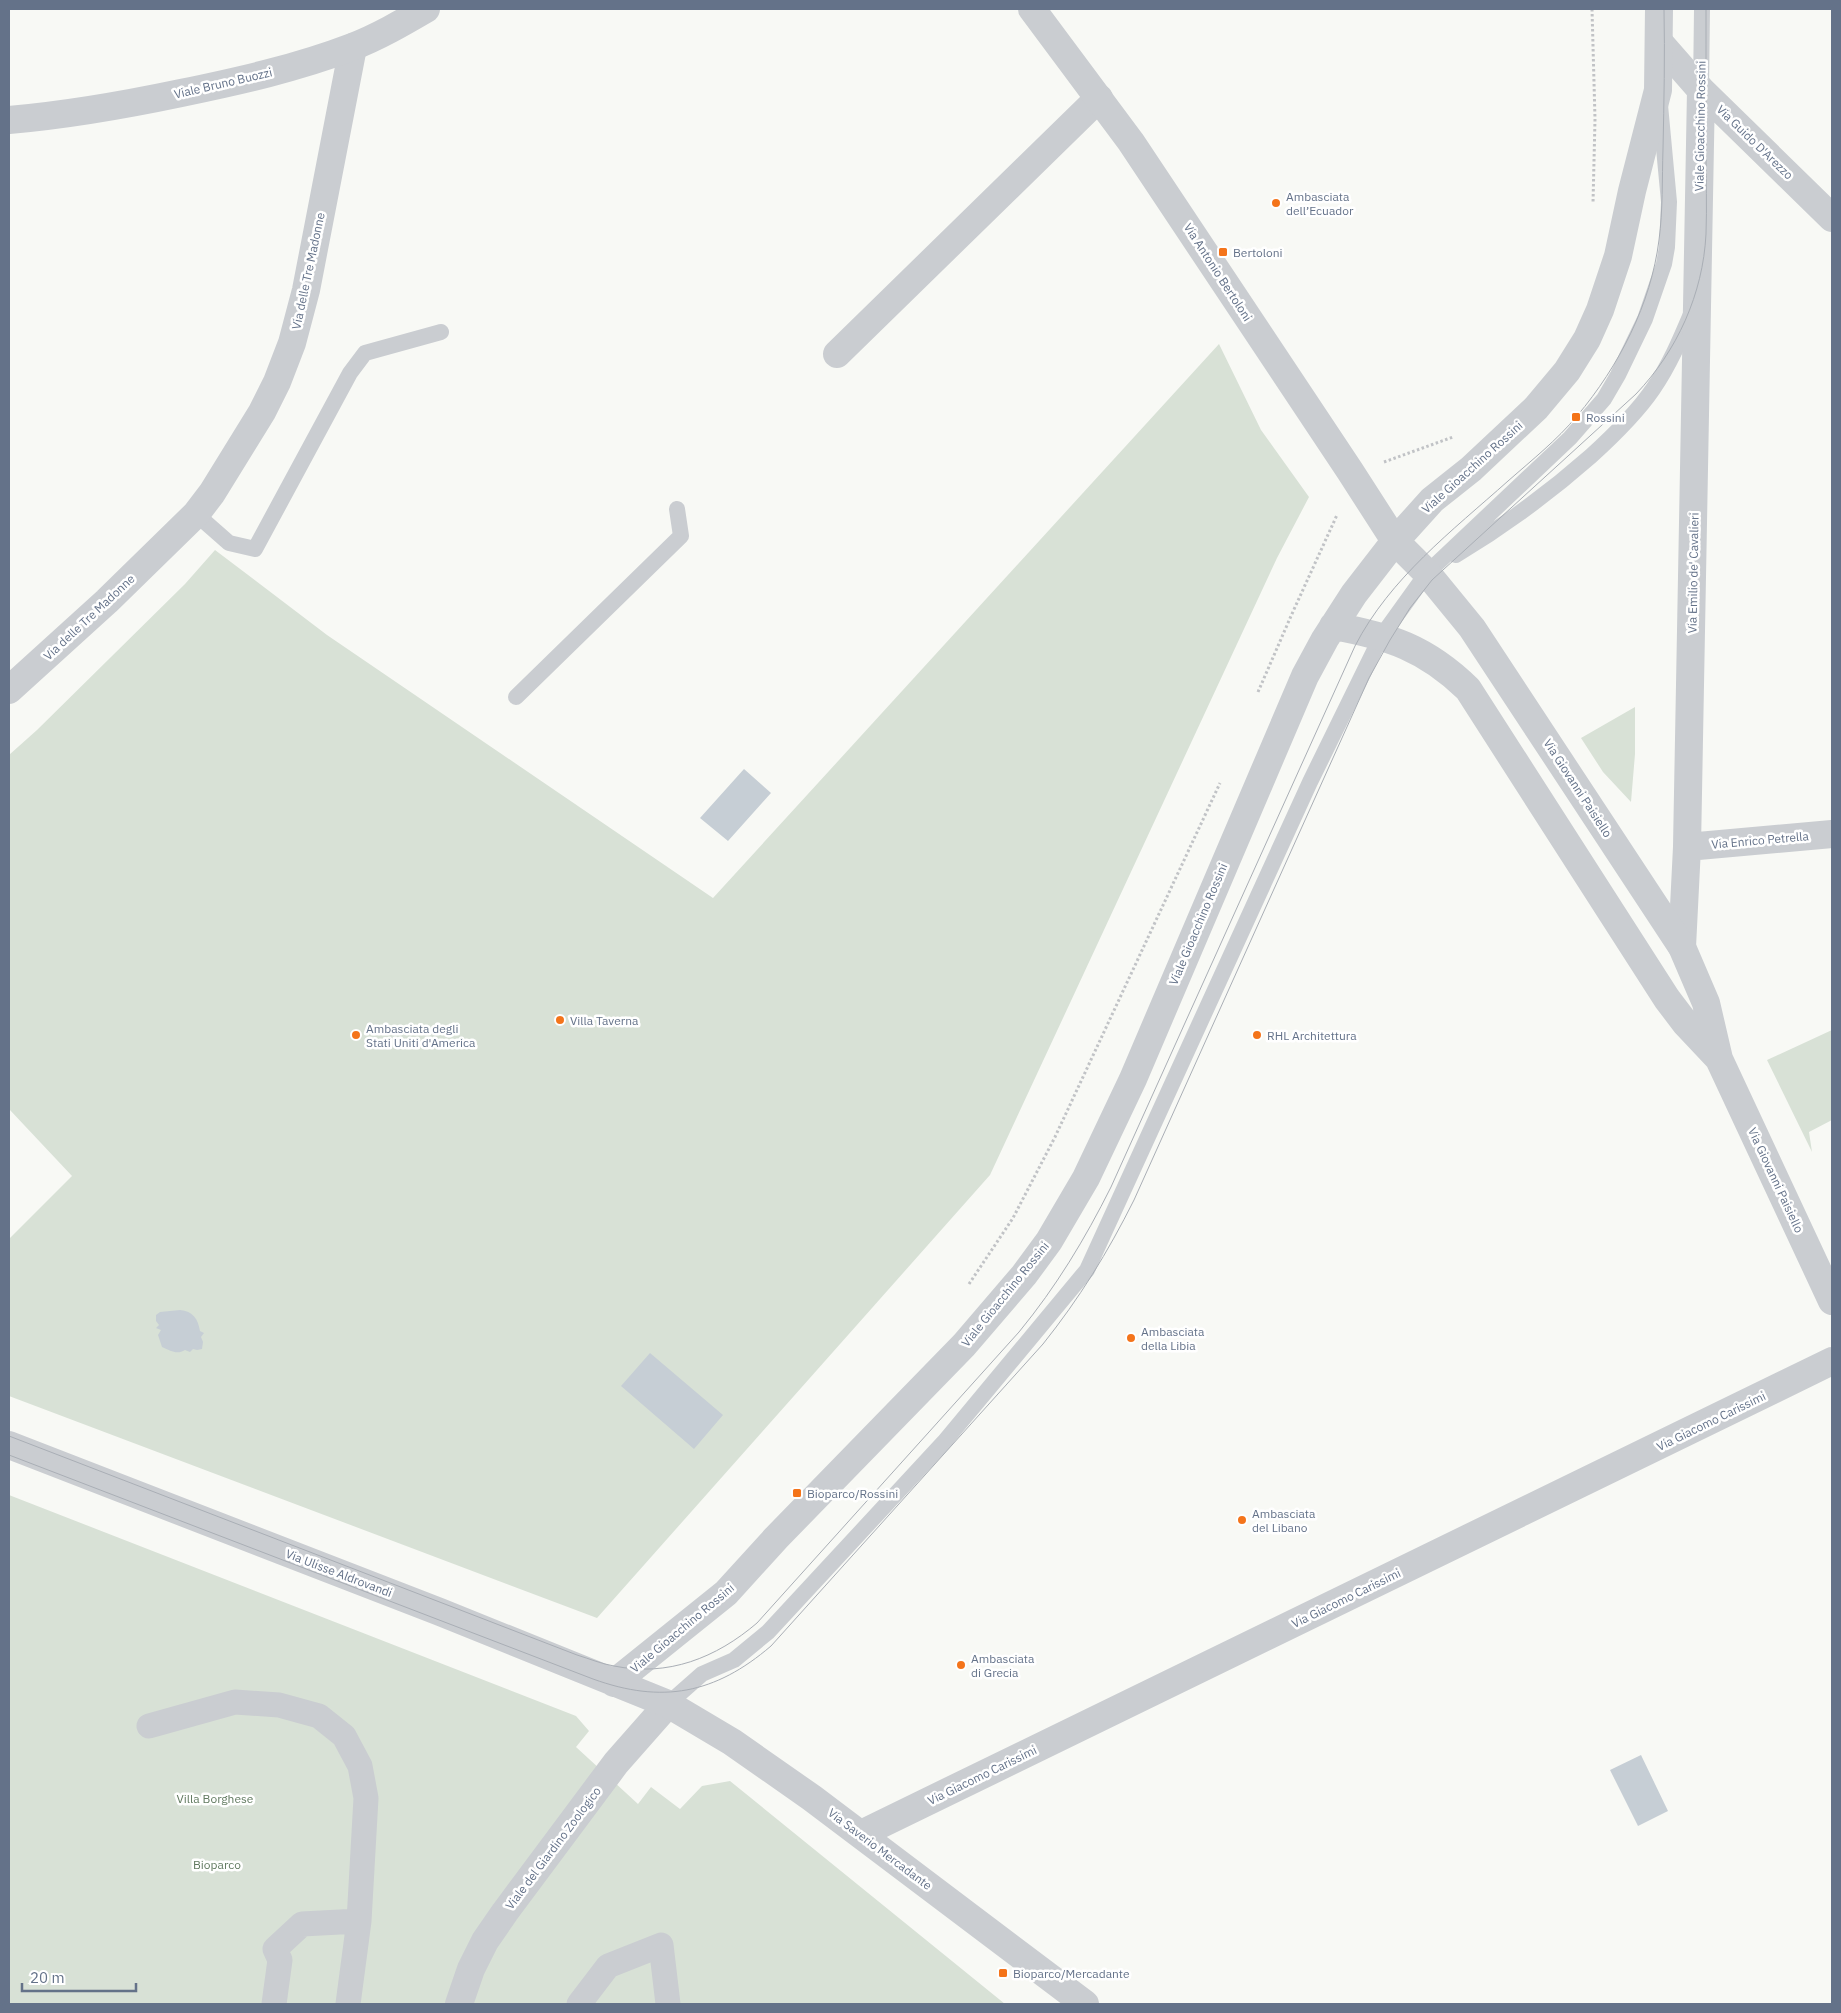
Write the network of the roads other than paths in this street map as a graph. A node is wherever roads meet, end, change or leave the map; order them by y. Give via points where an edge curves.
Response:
1 (426, 9) edge
2 (1032, 9) edge
3 (1659, 9) edge
4 (1702, 9) edge
5 (1659, 42) junction
6 (353, 47) junction
7 (1658, 90) junction
8 (1701, 90) junction
9 (1099, 98) junction
10 (9, 120) edge
11 (1832, 218) edge
12 (1698, 300) junction
13 (441, 332) dead end
14 (836, 354) dead end
15 (677, 509) dead end
16 (196, 514) junction
17 (1395, 541) junction
18 (1427, 574) junction
19 (1333, 626) junction
20 (1381, 636) junction
21 (9, 690) edge
22 (516, 697) dead end
23 (1832, 834) edge
24 (1687, 846) junction
25 (1682, 947) junction
26 (1719, 1059) junction
27 (1832, 1301) edge
28 (1832, 1361) edge
29 (9, 1445) edge
30 (614, 1684) junction
31 (668, 1704) junction
32 (149, 1726) dead end
33 (860, 1834) junction
34 (359, 1921) junction
35 (274, 2004) edge
36 (348, 2004) edge
37 (459, 2004) edge
38 (579, 2004) edge
39 (668, 2004) edge
40 (1085, 2004) edge

1 - 6 street, Viale Bruno Buozzi
2 - 9 street, Via Antonio Bertoloni
3 - 5 street, Viale Gioacchino Rossini
4 - 8 lane, Viale Gioacchino Rossini
5 - 7 street, Viale Gioacchino Rossini
5 - 8 street, Via Guido D'Arezzo
6 - 10 street, Viale Bruno Buozzi via 208,88 127,104
6 - 16 street, Via delle Tre Madonne via 306,290 292,343 277,382 254,426
7 - 17 street, Viale Gioacchino Rossini via 1618,256 1600,310 1579,352 1567,371 1519,425 1432,500
7 - 18 lane, Viale Gioacchino Rossini via 1668,174 1668,232 1660,278 1637,338 1604,399 1590,416
8 - 11 street, Via Guido D'Arezzo
8 - 12 street, Viale Gioacchino Rossini
9 - 14 street
9 - 17 street, Via Antonio Bertoloni
12 - 18 lane, Viale Gioacchino Rossini via 1653,389 1615,434 1567,478 1521,513
12 - 24 street, Via Emilio de' Cavalieri
13 - 16 lane via 366,353 350,373 255,549 229,543
15 - 22 lane via 681,536
16 - 21 street, Via delle Tre Madonne
17 - 18 street, Via Giovanni Paisiello
17 - 19 street, Viale Gioacchino Rossini
18 - 20 lane, Viale Gioacchino Rossini
18 - 25 street, Via Giovanni Paisiello via 1472,628
19 - 20 street, Via Giovanni Paisiello
19 - 30 street, Viale Gioacchino Rossini via 1305,676 1133,1079 1086,1178 1049,1241 964,1345 726,1593
20 - 26 street, Via Giovanni Paisiello via 1441,664 1468,689 1662,991 1686,1024
20 - 31 lane, Viale Gioacchino Rossini via 1310,782 1087,1270 944,1442 768,1632 734,1660 702,1674
23 - 24 street, Via Enrico Petrella
24 - 25 street, Via Emilio de' Cavalieri
25 - 26 street, Via Giovanni Paisiello via 1706,1003
26 - 27 street, Via Giovanni Paisiello
28 - 33 street, Via Giacomo Carissimi
29 - 30 street, Via Ulisse Aldrovandi via 431,1608
30 - 31 street, Via Ulisse Aldrovandi
31 - 33 street, Via Saverio Mercadante via 732,1742
31 - 37 street, Viale del Giardino Zoologico via 616,1763 505,1912 470,1969
32 - 34 street via 235,1702 279,1705 319,1716 344,1736 360,1766 366,1798
33 - 40 street, Via Saverio Mercadante
34 - 35 street via 302,1924 275,1949 280,1960
34 - 36 street
38 - 39 street via 608,1966 661,1945

